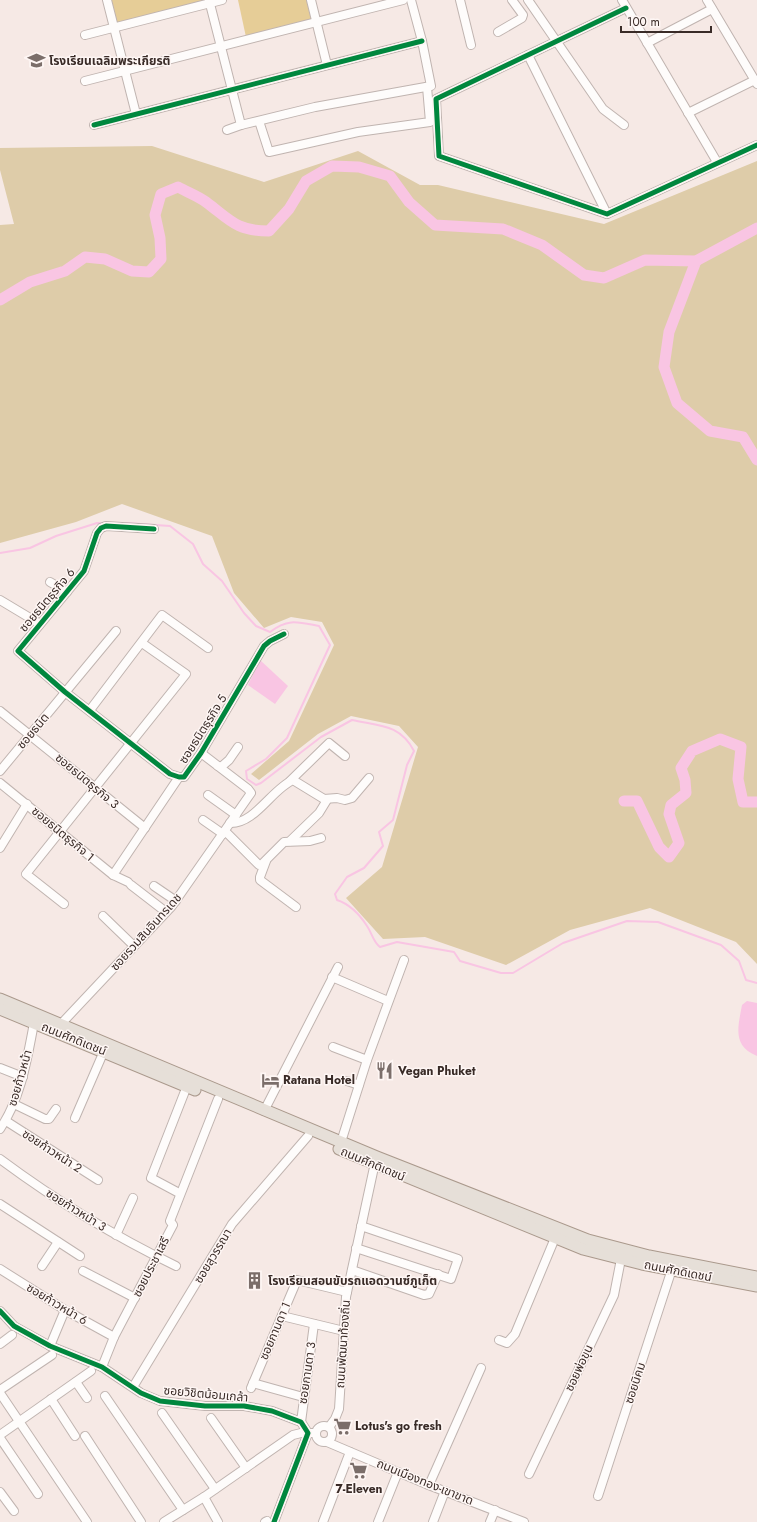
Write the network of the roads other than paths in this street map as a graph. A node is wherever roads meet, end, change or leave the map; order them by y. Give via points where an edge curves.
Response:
1 (107, 0) edge
2 (222, 0) edge
3 (311, 0) edge
4 (403, 0) edge
5 (411, 0) edge
6 (460, 0) edge
7 (512, 0) edge
8 (528, 0) edge
9 (707, 0) edge
10 (209, 2) edge
11 (624, 4) edge
12 (712, 9) junction
13 (317, 22) junction
14 (114, 28) junction
15 (498, 32) dead end
16 (85, 35) dead end
17 (422, 41) junction
18 (557, 42) junction
19 (647, 43) junction
20 (471, 45) dead end
21 (221, 46) junction
22 (528, 55) junction
23 (327, 65) junction
24 (125, 71) junction
25 (85, 81) dead end
26 (756, 82) edge
27 (427, 87) junction
28 (232, 89) junction
29 (688, 113) junction
30 (136, 114) junction
31 (259, 121) junction
32 (94, 125) dead end
33 (240, 125) junction
34 (624, 125) dead end
35 (227, 130) dead end
36 (757, 145) edge
37 (717, 162) junction
38 (607, 214) junction
39 (154, 530) dead end
40 (50, 582) dead end
41 (67, 592) junction
42 (0, 600) edge
43 (40, 624) junction
44 (116, 631) dead end
45 (284, 634) dead end
46 (142, 643) junction
47 (208, 648) dead end
48 (66, 692) junction
49 (90, 710) junction
50 (0, 711) edge
51 (30, 734) junction
52 (131, 743) junction
53 (238, 747) dead end
54 (201, 753) junction
55 (345, 756) dead end
56 (218, 766) junction
57 (0, 771) edge
58 (179, 777) junction
59 (369, 778) dead end
60 (290, 781) junction
61 (0, 783) edge
62 (95, 787) junction
63 (208, 795) dead end
64 (327, 800) junction
65 (27, 804) junction
66 (236, 815) junction
67 (204, 820) dead end
68 (230, 823) junction
69 (145, 828) junction
70 (59, 832) junction
71 (224, 832) junction
72 (321, 838) dead end
73 (290, 841) junction
74 (0, 848) edge
75 (266, 860) junction
76 (113, 875) junction
77 (154, 886) dead end
78 (176, 901) junction
79 (64, 904) dead end
80 (296, 907) dead end
81 (166, 912) junction
82 (103, 916) dead end
83 (134, 946) junction
84 (404, 960) dead end
85 (338, 967) dead end
86 (332, 978) junction
87 (0, 999) edge
88 (388, 1001) junction
89 (0, 1009) edge
90 (34, 1023) junction
91 (61, 1024) junction
92 (333, 1047) dead end
93 (104, 1052) junction
94 (367, 1060) junction
95 (0, 1068) edge
96 (24, 1076) junction
97 (347, 1080) dead end
98 (359, 1085) junction
99 (187, 1086) junction
100 (218, 1099) junction
101 (14, 1104) junction
102 (56, 1110) dead end
103 (264, 1111) junction
104 (75, 1118) dead end
105 (6, 1121) junction
106 (288, 1124) junction
107 (0, 1130) edge
108 (308, 1136) junction
109 (341, 1142) junction
110 (0, 1159) edge
111 (375, 1161) junction
112 (98, 1180) dead end
113 (179, 1194) junction
114 (133, 1198) dead end
115 (0, 1204) edge
116 (361, 1226) junction
117 (116, 1235) junction
118 (555, 1238) junction
119 (58, 1242) junction
120 (356, 1248) junction
121 (80, 1256) dead end
122 (156, 1256) junction
123 (621, 1259) junction
124 (42, 1266) dead end
125 (176, 1266) dead end
126 (672, 1269) junction
127 (0, 1270) edge
128 (352, 1270) junction
129 (83, 1271) dead end
130 (438, 1274) junction
131 (757, 1277) edge
132 (757, 1286) edge
133 (347, 1292) junction
134 (135, 1298) junction
135 (65, 1310) junction
136 (0, 1311) edge
137 (282, 1316) junction
138 (314, 1324) junction
139 (344, 1331) junction
140 (12, 1335) dead end
141 (114, 1337) junction
142 (499, 1340) dead end
143 (0, 1344) edge
144 (50, 1346) junction
145 (52, 1356) dead end
146 (102, 1367) junction
147 (481, 1368) dead end
148 (90, 1371) dead end
149 (76, 1382) junction
150 (133, 1387) junction
151 (0, 1390) edge
152 (0, 1393) edge
153 (104, 1396) dead end
154 (303, 1397) junction
155 (87, 1398) dead end
156 (51, 1399) junction
157 (162, 1413) dead end
158 (211, 1418) dead end
159 (20, 1420) junction
160 (301, 1422) junction
161 (329, 1427) junction
162 (312, 1433) junction
163 (0, 1434) edge
164 (76, 1436) dead end
165 (85, 1436) dead end
166 (0, 1438) edge
167 (327, 1442) junction
168 (350, 1452) junction
169 (246, 1468) junction
170 (398, 1472) junction
171 (529, 1474) dead end
172 (429, 1485) junction
173 (215, 1490) junction
174 (445, 1491) junction
175 (0, 1492) edge
176 (38, 1494) dead end
177 (598, 1496) dead end
178 (204, 1498) junction
179 (183, 1510) junction
180 (495, 1510) junction
181 (14, 1511) dead end
182 (87, 1522) edge
183 (140, 1522) edge
184 (164, 1522) edge
185 (218, 1522) edge
186 (269, 1522) edge
187 (323, 1522) edge
188 (378, 1522) edge
189 (433, 1522) edge
190 (490, 1522) edge
191 (524, 1522) edge

1 - 14 street
2 - 10 street
3 - 13 street
4 - 13 street
5 - 17 street
6 - 20 street
7 - 15 street via 522,18
8 - 18 street
9 - 12 street
10 - 14 street
10 - 21 street
11 - 18 street
11 - 19 street
12 - 19 street
12 - 26 street
13 - 21 street
13 - 23 street
14 - 16 street
14 - 24 street
17 - 23 street
17 - 27 street via 431,86
18 - 22 street
18 - 34 street via 603,109
19 - 29 street
21 - 24 street
21 - 28 street
22 - 38 street
22 - 38 street via 436,99 439,156
23 - 28 street
24 - 25 street
24 - 30 street
26 - 29 street
27 - 31 street via 315,107
27 - 31 street via 430,122 358,132 269,152
28 - 30 street
28 - 33 street
29 - 37 street
30 - 32 street
31 - 33 street
33 - 35 street
36 - 37 street
37 - 38 street
39 - 41 street, ซอยธนิตธุรกิจ 6 via 106,526 101,528 84,571
40 - 41 street
41 - 43 street, ซอยธนิตธุรกิจ 6
42 - 43 street
43 - 48 street, ซอยธนิตธุรกิจ 6 via 18,651
44 - 48 street, ซอยธนิต
45 - 54 street, ซอยธนิตธุรกิจ 5 via 264,646
46 - 47 street via 162,615
46 - 49 street
46 - 52 street via 186,674
48 - 49 street, ซอยธนิตธุรกิจ 5
48 - 51 street, ซอยธนิต
49 - 52 street, ซอยธนิตธุรกิจ 5
50 - 51 street, ซอยธนิตธุรกิจ 3
51 - 57 street, ซอยธนิต
51 - 62 street, ซอยธนิตธุรกิจ 3
52 - 58 street, ซอยธนิตธุรกิจ 5 via 170,774
52 - 62 street
53 - 56 street via 228,762 222,767
54 - 56 street
54 - 58 street, ซอยธนิตธุรกิจ 5 via 184,777
55 - 60 street via 329,743
56 - 66 street, ซอยรวมสินอินทรเดช via 250,793
58 - 69 street
59 - 64 street via 352,798
60 - 64 street via 296,781
60 - 68 street via 279,788 260,809 245,819
61 - 65 street, ซอยธนิตธุรกิจ 1
62 - 69 street, ซอยธนิตธุรกิจ 3
62 - 70 street
63 - 66 street
64 - 73 street via 319,813
65 - 70 street, ซอยธนิตธุรกิจ 1
65 - 74 street
66 - 68 street, ซอยรวมสินอินทรเดช
67 - 71 street
68 - 71 street, ซอยรวมสินอินทรเดช
69 - 76 street
70 - 76 street, ซอยธนิตธุรกิจ 1
70 - 79 street via 26,874
71 - 75 street via 257,864 261,865
71 - 78 street, ซอยรวมสินอินทรเดช
72 - 73 street
73 - 75 street via 284,842
75 - 80 street via 260,880
76 - 81 street, ซอยธนิตธุรกิจ 1 via 130,884
77 - 78 street
78 - 81 street, ซอยรวมสินอินทรเดช
81 - 83 street, ซอยรวมสินอินทรเดช
82 - 83 street
83 - 91 street, ซอยรวมสินอินทรเดช
84 - 88 street
85 - 86 street
86 - 88 street
86 - 103 street
87 - 91 main road, ถนนศักดิเดชน์
88 - 94 street
89 - 90 main road, ถนนศักดิเดชน์
90 - 93 main road, ถนนศักดิเดชน์
90 - 96 street, ซอยก้าวหน้า
91 - 103 main road, ถนนศักดิเดชน์
92 - 94 street
93 - 99 main road, ถนนศักดิเดชน์
93 - 104 street
94 - 98 street
95 - 96 street
96 - 101 street, ซอยก้าวหน้า
97 - 98 street
98 - 109 street
99 - 100 main road, ถนนศักดิเดชน์
99 - 113 street via 151,1178
100 - 106 main road, ถนนศักดิเดชน์
100 - 113 street, ซอยประชาเสรี
101 - 102 street via 45,1119 49,1119
101 - 105 street, ซอยก้าวหน้า
103 - 106 main road, ถนนศักดิเดชน์
105 - 107 street, ซอยก้าวหน้า
105 - 112 street, ซอยก้าวหน้า 2
106 - 108 main road, ถนนศักดิเดชน์
106 - 109 main road, ถนนศักดิเดชน์
108 - 111 main road, ถนนศักดิเดชน์
108 - 150 street, ซอยสุวรรณา via 232,1224
109 - 111 main road, ถนนศักดิเดชน์
110 - 117 street, ซอยก้าวหน้า 3 via 36,1186
111 - 116 street, ถนนพัฒนาท้องถิ่น
111 - 118 main road, ถนนศักดิเดชน์
111 - 131 main road, ถนนศักดิเดชน์ via 588,1240 649,1256
113 - 122 street, ซอยประชาเสรี via 170,1221 173,1225
114 - 117 street
115 - 119 street
116 - 120 street, ถนนพัฒนาท้องถิ่น
116 - 130 street via 458,1259 451,1279
117 - 122 street, ซอยก้าวหน้า 3
118 - 123 main road, ถนนศักดิเดชน์
118 - 142 street via 515,1334 507,1343
119 - 121 street
119 - 124 street
120 - 128 street, ถนนพัฒนาท้องถิ่น
120 - 130 street
122 - 125 street, ซอยก้าวหน้า 3
122 - 134 street, ซอยประชาเสรี
123 - 126 main road, ถนนศักดิเดชน์
123 - 171 street, ซอยพ่อขุน via 614,1295
126 - 132 main road, ถนนศักดิเดชน์
126 - 177 street, ซอยนิคม
127 - 135 street, ซอยก้าวหน้า 6
128 - 130 street via 424,1295 429,1294
128 - 133 street, ถนนพัฒนาท้องถิ่น
129 - 134 street
133 - 137 street, ซอยกานดา 1 via 297,1280
133 - 139 street, ถนนพัฒนาท้องถิ่น
134 - 141 street, ซอยประชาเสรี
135 - 141 street, ซอยก้าวหน้า 6
135 - 144 street
136 - 144 street, ซอยวิชิตน้อมเกล้า via 14,1326
137 - 138 street
137 - 154 street, ซอยกานดา 1 via 252,1385
138 - 139 street
138 - 154 street, ซอยกานดา 3
139 - 161 street, ถนนพัฒนาท้องถิ่น via 339,1409
140 - 143 street
141 - 146 street, ซอยประชาเสรี
144 - 146 street, ซอยวิชิตน้อมเกล้า
145 - 151 street
146 - 150 street, ซอยวิชิตน้อมเกล้า
147 - 172 street
148 - 149 street
149 - 155 street
149 - 156 street
150 - 160 street, ซอยวิชิตน้อมเกล้า via 160,1401 205,1406 244,1404
152 - 159 street
153 - 179 street
154 - 160 street, ซอยกานดา 3
156 - 159 street
156 - 164 street
157 - 173 street
158 - 169 street
159 - 163 street
159 - 182 street
160 - 162 street
161 - 162 street via 320,1426
161 - 167 street via 332,1435
162 - 167 street via 319,1441
162 - 169 street via 293,1435
162 - 186 street
165 - 183 street
166 - 176 street
167 - 168 street, ถนนเมืองทอง-เขาขาด
168 - 170 street, ถนนเมืองทอง-เขาขาด
168 - 187 street
169 - 173 street
170 - 172 street, ถนนเมืองทอง-เขาขาด
170 - 188 street
172 - 174 street, ถนนเมืองทอง-เขาขาด
173 - 178 street
174 - 180 street, ถนนเมืองทอง-เขาขาด
174 - 189 street
175 - 181 street
178 - 179 street
178 - 185 street
179 - 184 street
180 - 190 street
180 - 191 street, ถนนเมืองทอง-เขาขาด

